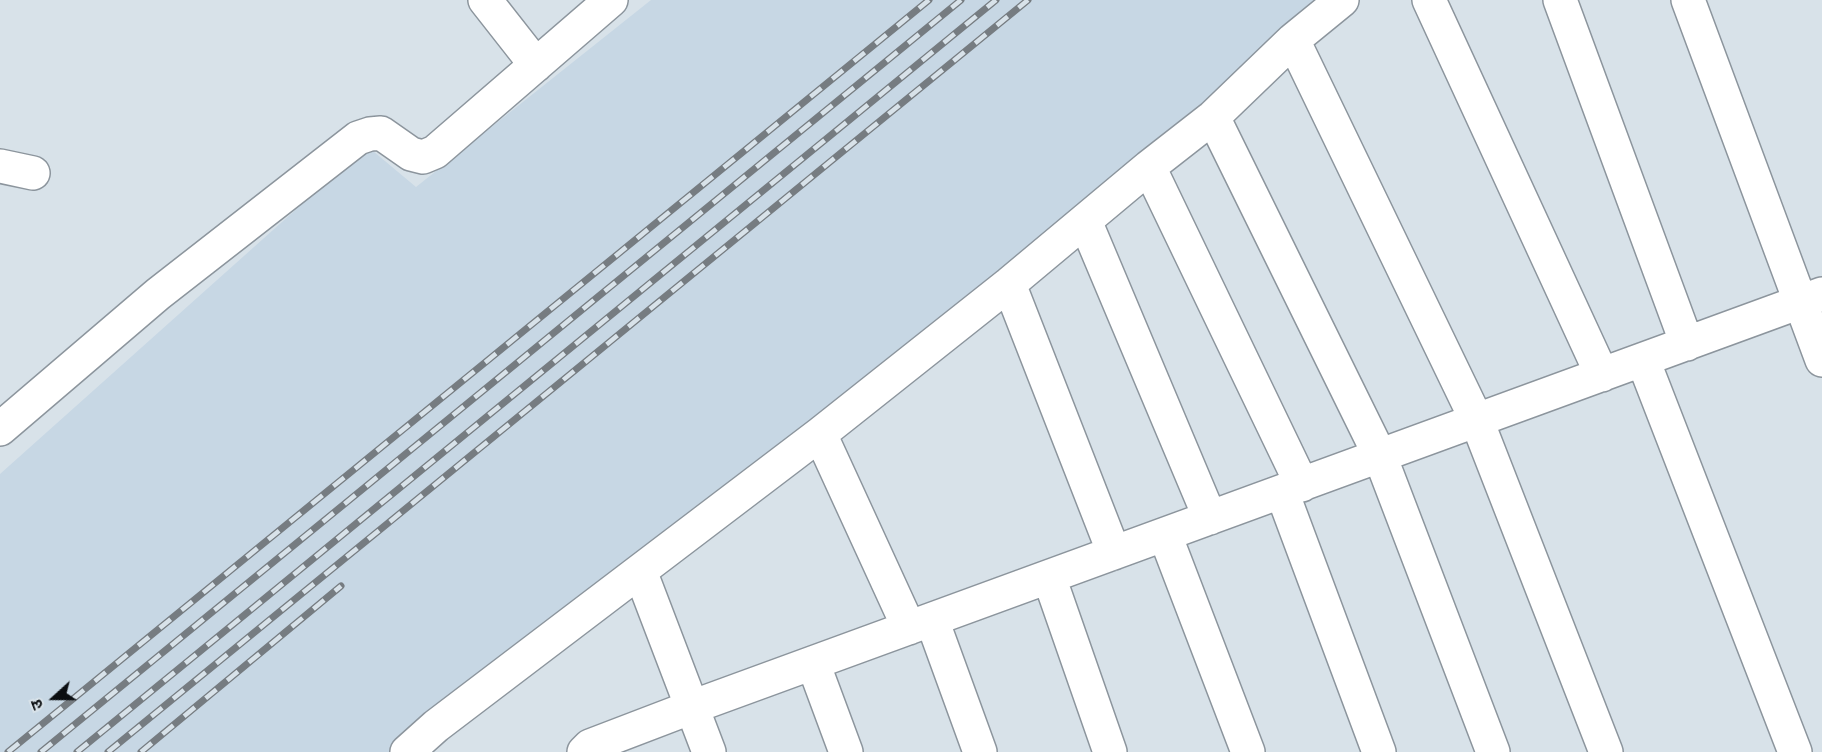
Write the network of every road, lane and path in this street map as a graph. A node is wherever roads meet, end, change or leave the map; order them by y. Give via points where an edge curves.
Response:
1 (485, 0) edge
2 (1342, 0) edge
3 (1429, 0) edge
4 (1560, 0) edge
5 (1688, 0) edge
6 (595, 5) edge
7 (1293, 40) junction
8 (536, 65) junction
9 (1213, 117) junction
10 (0, 166) edge
11 (1149, 167) junction
12 (33, 173) dead end
13 (1085, 221) junction
14 (1009, 284) junction
15 (1811, 298) edge
16 (1687, 344) junction
17 (1643, 360) junction
18 (1822, 360) edge
19 (1602, 375) junction
20 (1477, 421) junction
21 (0, 429) edge
22 (820, 434) junction
23 (1380, 456) junction
24 (1292, 489) junction
25 (1210, 518) junction
26 (1165, 535) junction
27 (1114, 554) junction
28 (640, 571) junction
29 (1049, 577) junction
30 (920, 624) junction
31 (813, 663) junction
32 (692, 707) junction
33 (441, 739) edge
34 (407, 752) edge
35 (584, 752) edge
36 (709, 752) edge
37 (846, 752) edge
38 (980, 752) edge
39 (1110, 752) edge
40 (1248, 752) edge
41 (1379, 752) edge
42 (1493, 752) edge
43 (1606, 752) edge
44 (1795, 752) edge

1 - 8 street
2 - 7 street
3 - 19 street
4 - 16 street
5 - 15 street
6 - 8 street
7 - 9 street
7 - 20 street
8 - 21 street via 435,152 423,157 411,154 381,133 358,138 158,294
9 - 11 street
9 - 23 street
10 - 12 street
11 - 13 street
11 - 24 street
13 - 14 street
13 - 25 street
14 - 22 street
14 - 27 street
15 - 16 street
15 - 18 street
16 - 17 street
17 - 19 street
17 - 44 street
19 - 20 street
20 - 23 street
20 - 43 street
22 - 28 street
22 - 30 street
23 - 24 street
23 - 42 street
24 - 25 street
24 - 41 street
25 - 26 street
26 - 27 street
26 - 40 street
27 - 29 street
28 - 32 street
28 - 33 street
29 - 30 street
29 - 39 street
30 - 31 street
30 - 38 street
31 - 32 street
31 - 37 street
32 - 35 street via 590,746
32 - 36 street
33 - 34 street

